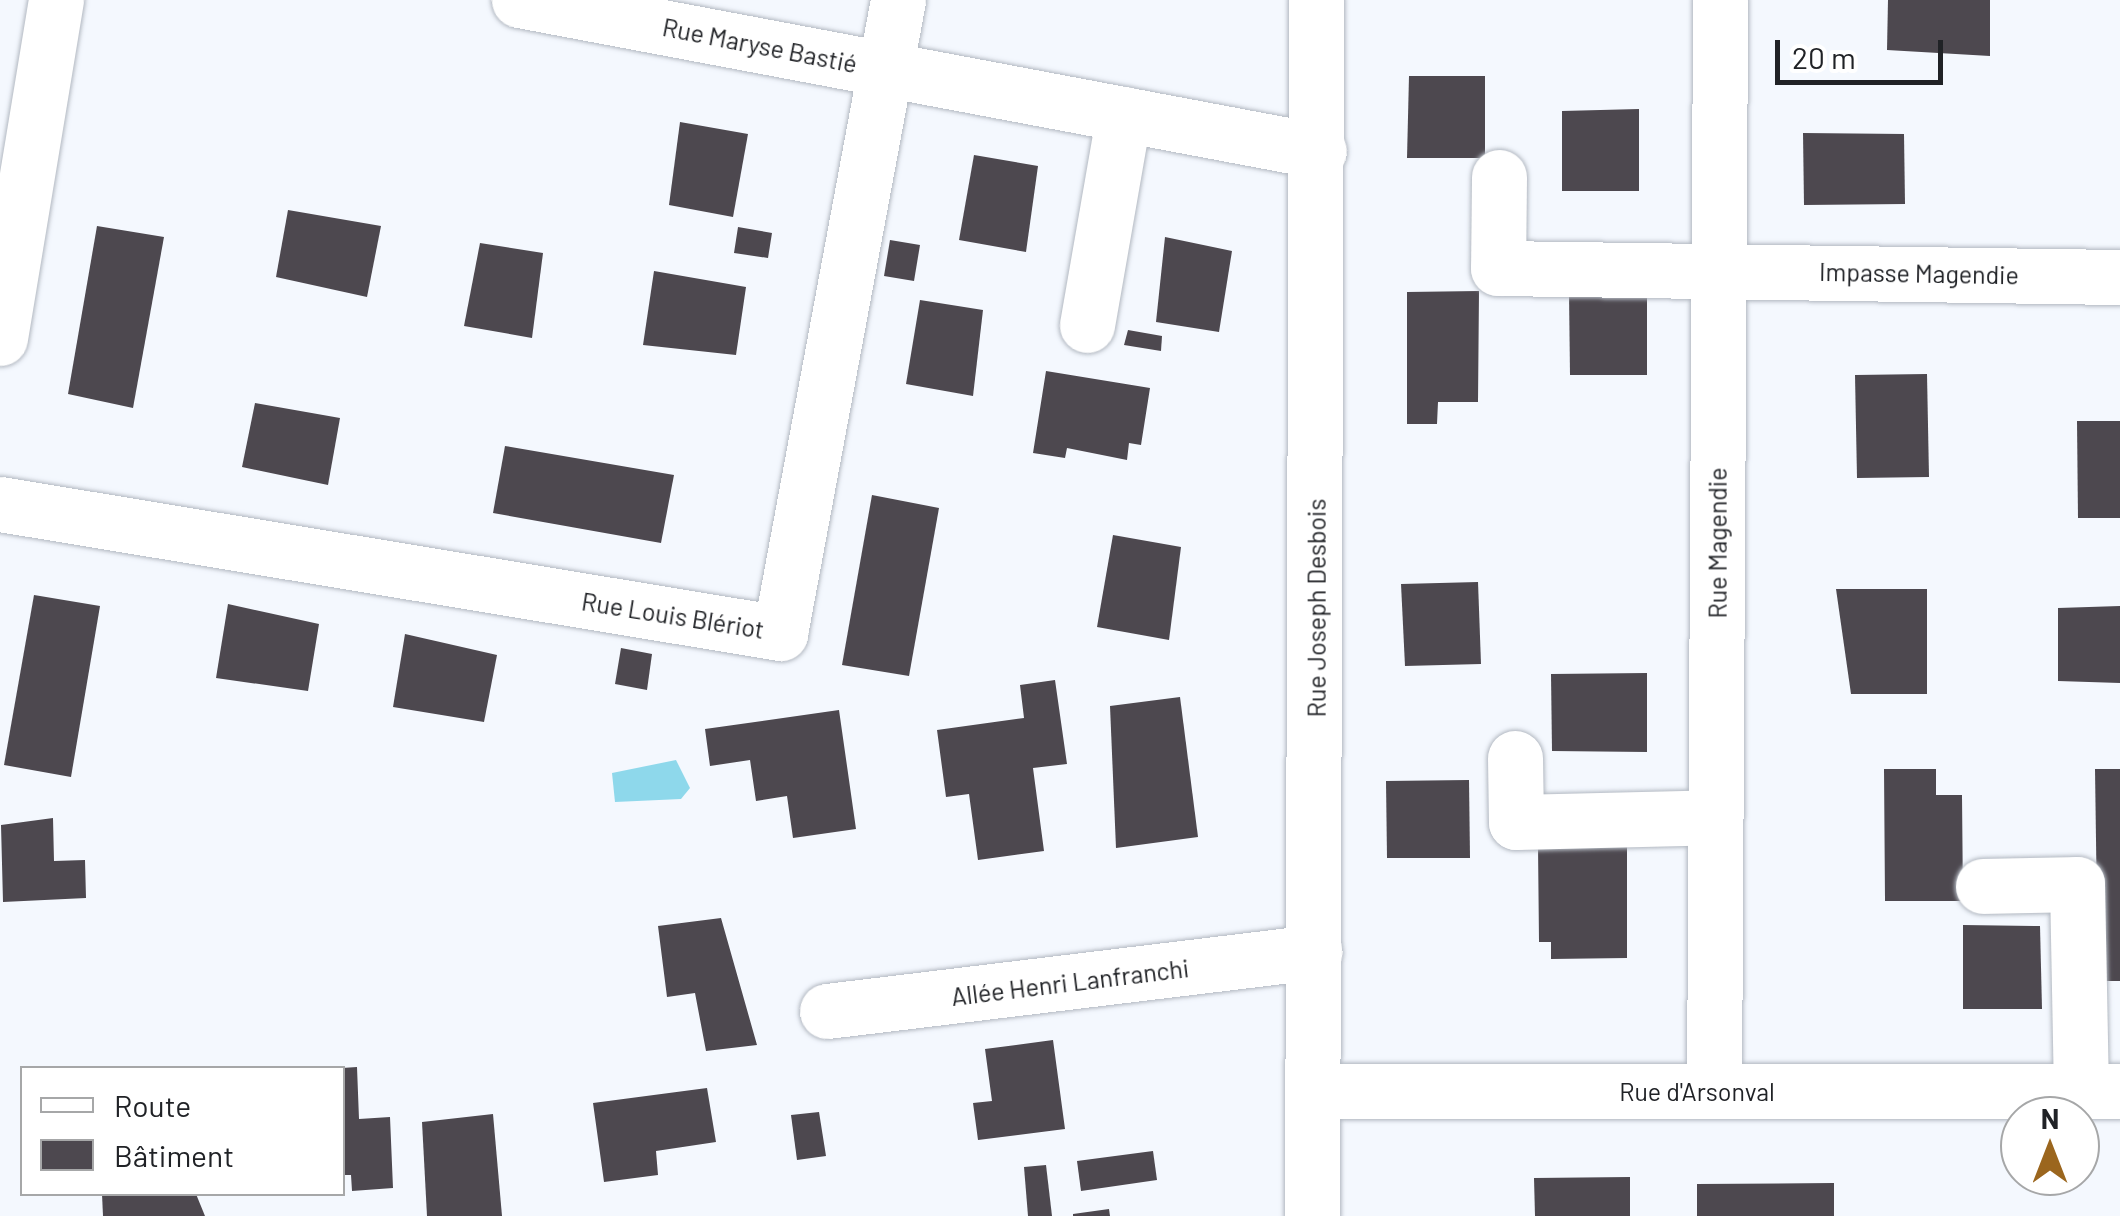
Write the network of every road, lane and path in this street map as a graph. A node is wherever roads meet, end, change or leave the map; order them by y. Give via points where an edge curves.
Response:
1 (56, 0) edge
2 (519, 0) edge
3 (898, 0) edge
4 (1316, 0) edge
5 (1720, 0) edge
6 (883, 68) junction
7 (19, 106) edge
8 (1124, 114) junction
9 (1319, 151) junction
10 (1499, 177) dead end
11 (1719, 270) junction
12 (2120, 277) edge
13 (1087, 325) dead end
14 (0, 338) edge
15 (0, 504) edge
16 (1515, 758) dead end
17 (1715, 817) junction
18 (1983, 886) dead end
19 (1314, 952) junction
20 (827, 1012) dead end
21 (1313, 1091) junction
22 (1714, 1091) junction
23 (2100, 1091) edge
24 (1312, 1216) edge

1 - 7 street
2 - 6 street, Rue Maryse Bastié
3 - 6 street, Rue Maryse Bastié
4 - 9 street, Rue Joseph Desbois
5 - 11 street, Rue Magendie
6 - 8 street, Rue Maryse Bastié
6 - 15 street, Rue Louis Blériot via 780,633
7 - 14 street
8 - 9 street, Rue Maryse Bastié
8 - 13 street
9 - 19 street, Rue Joseph Desbois
10 - 11 street via 1498,268
11 - 12 street, Impasse Magendie
11 - 17 street, Rue Magendie
16 - 17 street via 1516,822
17 - 22 street, Rue Magendie
18 - 23 street, Rue d'Arsonval via 2077,884
19 - 20 street, Allée Henri Lanfranchi
19 - 21 street, Rue Joseph Desbois
21 - 22 street, Rue d'Arsonval
21 - 24 street, Rue Joseph Desbois
22 - 23 street, Rue d'Arsonval

